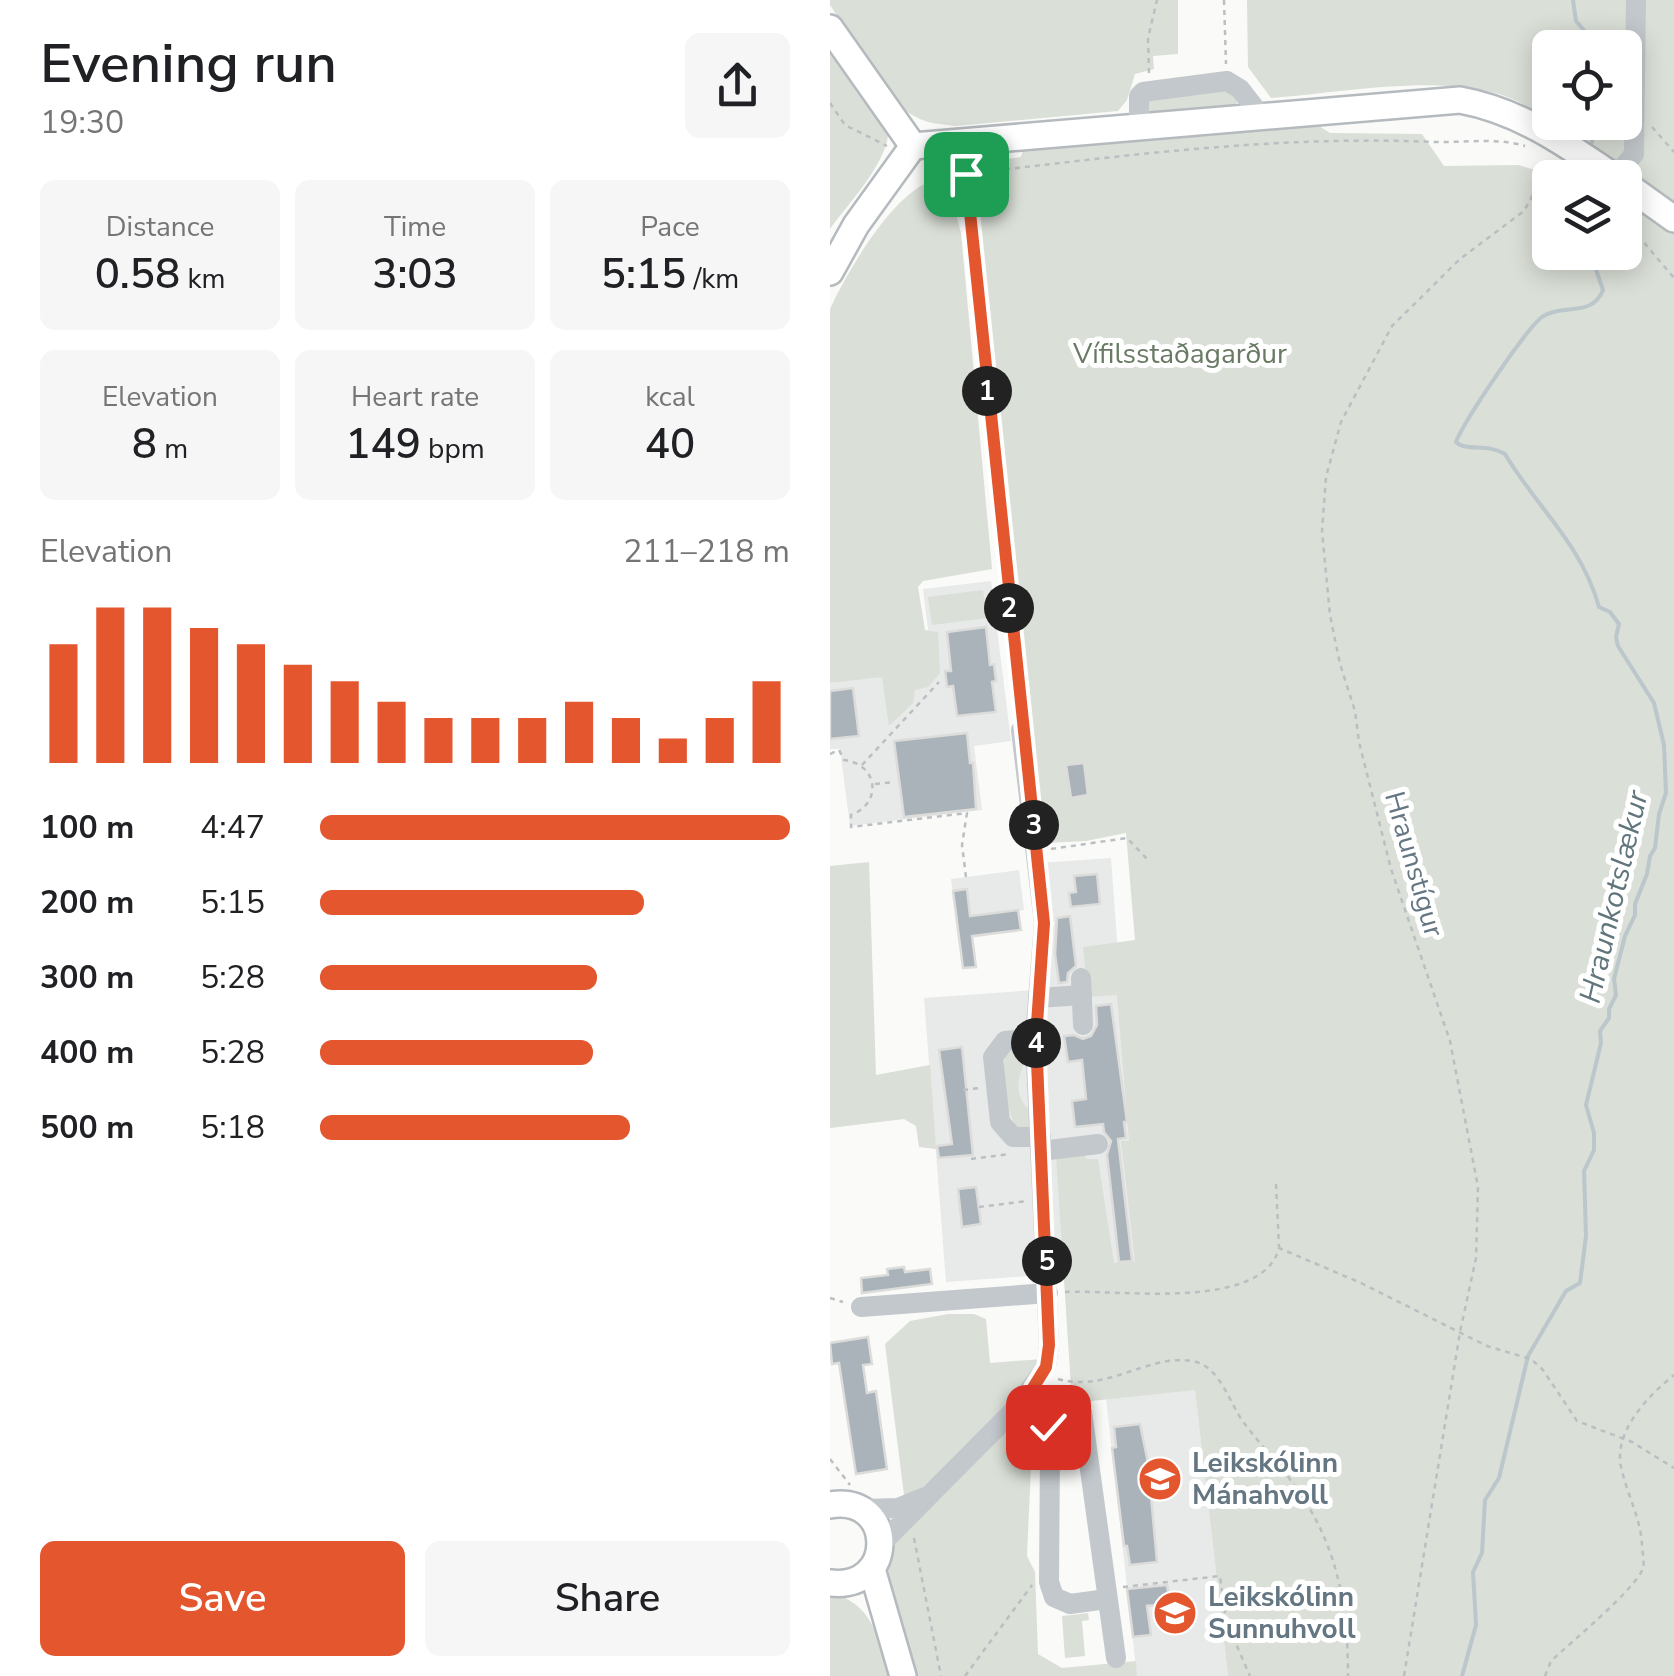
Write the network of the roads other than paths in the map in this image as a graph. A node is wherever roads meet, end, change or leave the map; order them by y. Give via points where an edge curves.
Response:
1 (1636, 0) edge
2 (830, 28) edge
3 (1261, 116) junction
4 (1139, 126) junction
5 (913, 146) junction
6 (1589, 160) edge
7 (1629, 160) edge
8 (1642, 196) edge
9 (1674, 219) edge
10 (830, 272) edge
11 (1021, 730) road end
12 (1038, 998) junction
13 (1083, 1025) dead end
14 (1036, 1038) junction
15 (1041, 1144) junction
16 (1098, 1144) dead end
17 (1048, 1294) junction
18 (861, 1307) dead end
19 (1038, 1381) junction
20 (1082, 1412) dead end
21 (1087, 1445) junction
22 (1050, 1449) junction
23 (931, 1494) junction
24 (845, 1498) edge
25 (881, 1544) junction
26 (851, 1578) edge
27 (1107, 1594) junction
28 (1116, 1658) dead end
29 (902, 1676) edge

1 - 7 street via 1637,111
2 - 5 main road
3 - 4 main road
3 - 4 street via 1227,81 1150,89 1139,96
3 - 6 main road via 1460,100 1516,116
4 - 5 main road
5 - 10 main road
8 - 9 main road
11 - 12 street via 1044,923
12 - 13 street via 1082,987
12 - 14 street
14 - 15 street
14 - 15 street via 1004,1041 994,1056 1002,1126 1013,1137
15 - 16 street
15 - 17 street
17 - 18 street
17 - 19 street via 1048,1358
19 - 22 street
19 - 23 street
20 - 21 street
21 - 22 street
21 - 27 street
22 - 27 street via 1054,1597 1070,1604
23 - 24 street via 898,1508
23 - 25 street
24 - 25 main road via 876,1524
25 - 26 main road via 878,1558
26 - 29 main road via 885,1620
27 - 28 street

